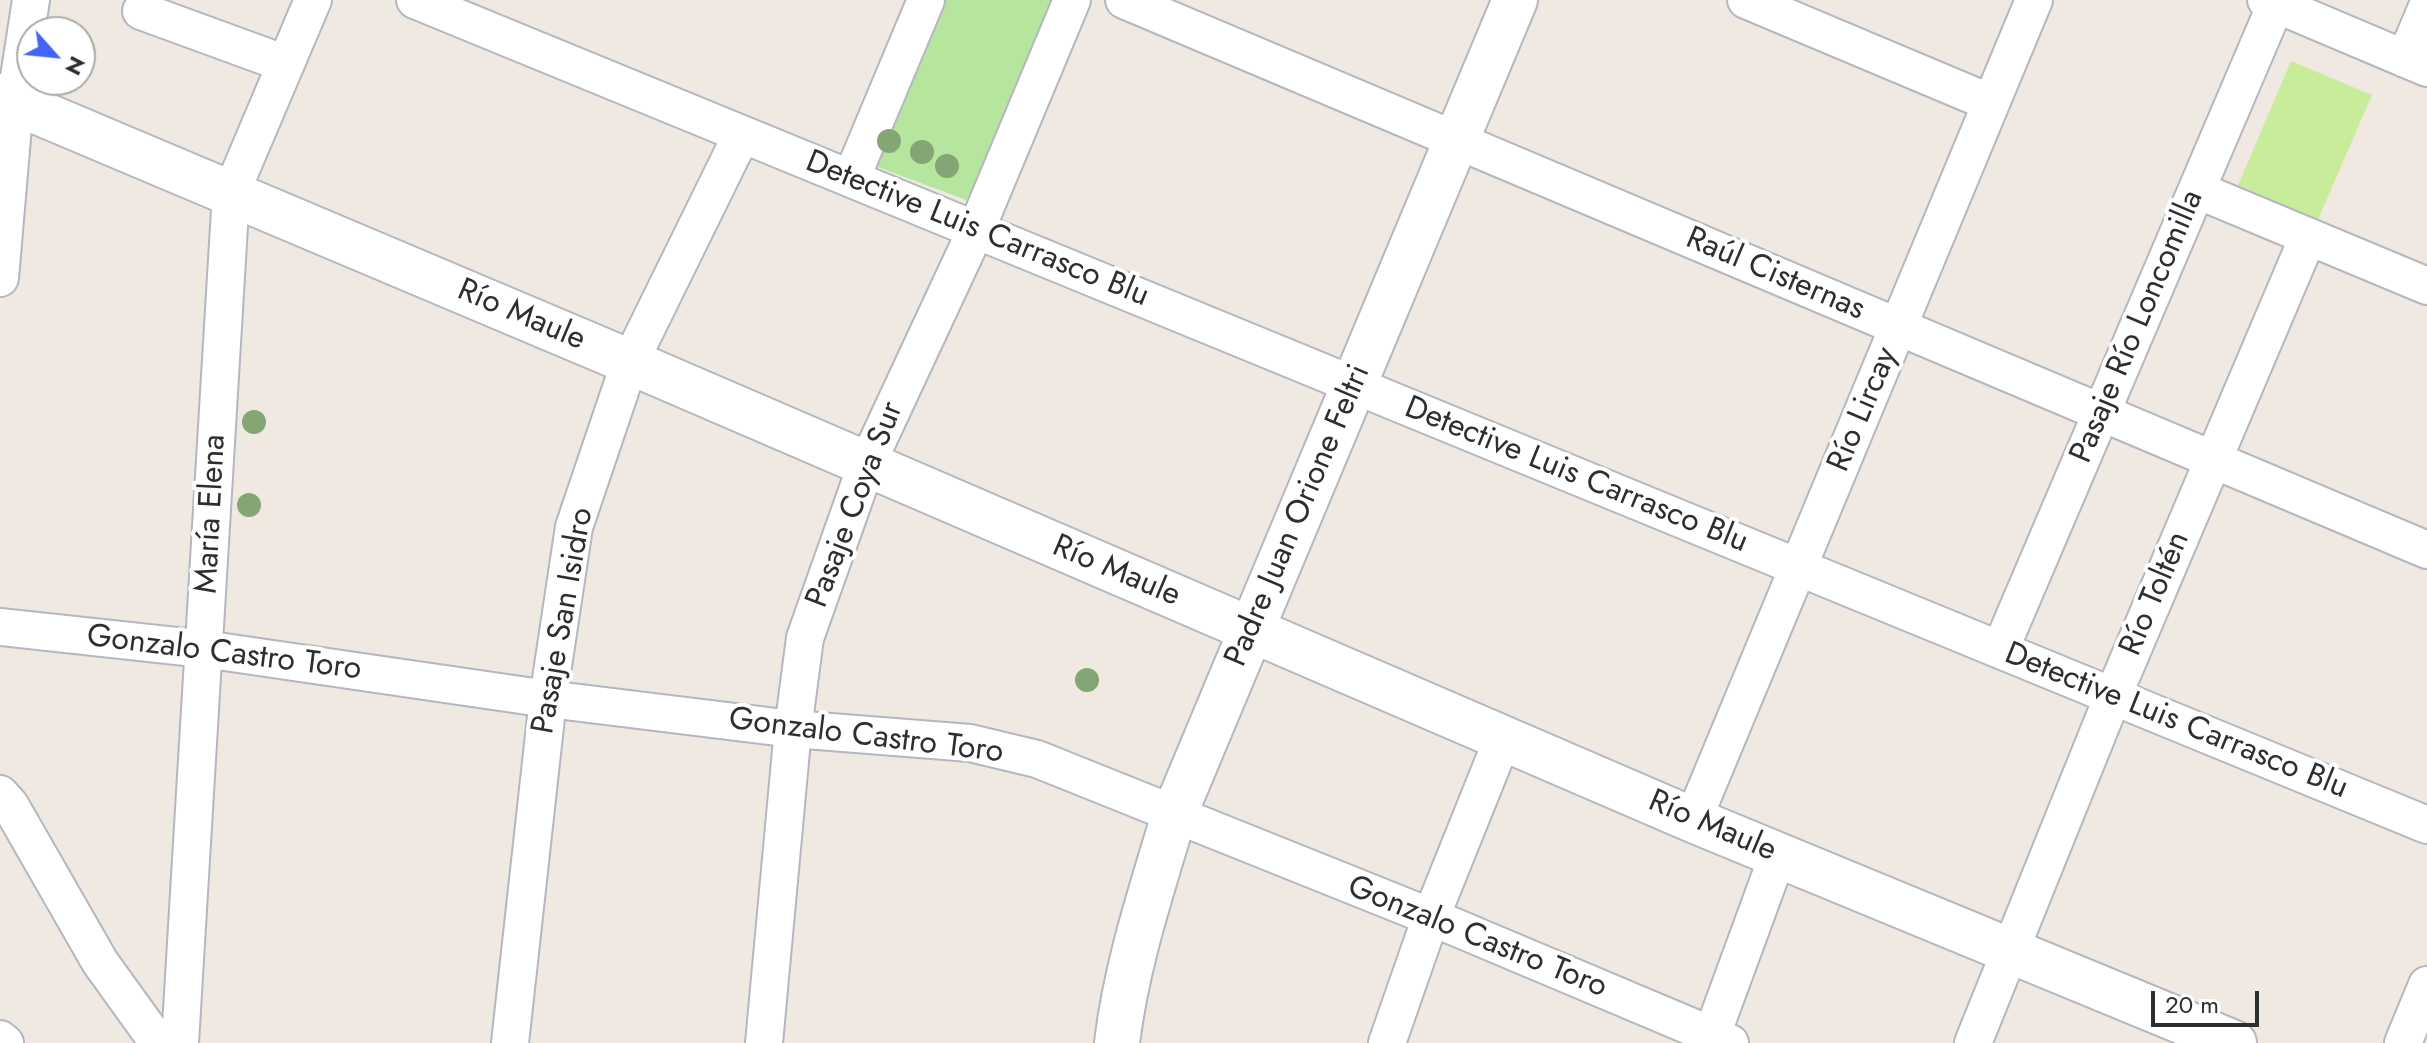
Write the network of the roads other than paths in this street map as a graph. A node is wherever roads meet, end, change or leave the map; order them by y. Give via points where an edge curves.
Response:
1 (31, 0) edge
2 (313, 0) edge
3 (415, 0) edge
4 (926, 0) edge
5 (1072, 0) edge
6 (1124, 0) edge
7 (1515, 0) edge
8 (2034, 0) edge
9 (2271, 2) edge
10 (1770, 5) edge
11 (2427, 7) edge
12 (141, 11) dead end
13 (2416, 63) edge
14 (286, 64) junction
15 (8, 100) edge
16 (1991, 103) junction
17 (742, 134) junction
18 (1456, 140) junction
19 (851, 179) junction
20 (2197, 190) junction
21 (231, 193) junction
22 (976, 230) junction
23 (2308, 237) junction
24 (0, 278) edge
25 (2427, 286) edge
26 (1899, 327) junction
27 (630, 362) junction
28 (1354, 385) junction
29 (2102, 412) junction
30 (2213, 459) junction
31 (866, 466) junction
32 (2427, 550) edge
33 (1799, 568) junction
34 (0, 627) edge
35 (1251, 630) junction
36 (204, 649) junction
37 (2000, 650) junction
38 (2113, 696) junction
39 (548, 699) junction
40 (793, 729) junction
41 (1503, 738) junction
42 (0, 794) edge
43 (1174, 815) junction
44 (1693, 820) junction
45 (2427, 825) edge
46 (1778, 855) junction
47 (1431, 917) junction
48 (2009, 950) junction
49 (2427, 985) edge
50 (0, 1039) edge
51 (1717, 1040) edge
52 (161, 1042) edge
53 (5, 1043) edge
54 (510, 1043) edge
55 (764, 1043) edge
56 (1117, 1043) edge
57 (1387, 1043) edge
58 (1973, 1043) edge
59 (2234, 1043) edge
60 (2403, 1043) edge

1 - 15 street
2 - 14 street, María Elena
3 - 17 street, Detective Luis Carrasco Blu
4 - 19 street
5 - 22 street, Pasaje Coya Sur
6 - 18 street, Raúl Cisternas
7 - 18 street, Padre Juan Orione Feltri
8 - 16 street, Río Lircay
9 - 13 street
9 - 20 street, Pasaje Río Loncomilla
10 - 16 street
11 - 13 street
12 - 14 street
14 - 21 street, María Elena
15 - 21 street, Río Maule
15 - 24 street
16 - 26 street, Río Lircay
17 - 19 street, Detective Luis Carrasco Blu
17 - 27 street, Pasaje San Isidro
18 - 26 street, Raúl Cisternas
18 - 28 street, Padre Juan Orione Feltri
19 - 22 street, Detective Luis Carrasco Blu
20 - 23 street
20 - 29 street, Pasaje Río Loncomilla
21 - 27 street, Río Maule
21 - 36 street, María Elena
22 - 28 street, Detective Luis Carrasco Blu
22 - 31 street, Pasaje Coya Sur
23 - 25 street
23 - 30 street, Río Toltén
26 - 29 street, Raúl Cisternas
26 - 33 street, Río Lircay
27 - 31 street, Río Maule
27 - 39 street, Pasaje San Isidro via 574,527
28 - 33 street, Detective Luis Carrasco Blu
28 - 35 street, Padre Juan Orione Feltri
29 - 30 street, Raúl Cisternas
29 - 37 street, Pasaje Río Loncomilla
30 - 32 street, Raúl Cisternas
30 - 38 street, Río Toltén
31 - 35 street, Río Maule
31 - 40 street, Pasaje Coya Sur via 805,638
33 - 37 street, Detective Luis Carrasco Blu
33 - 44 street, Río Lircay
34 - 36 street, Gonzalo Castro Toro
35 - 41 street, Río Maule
35 - 43 street, Padre Juan Orione Feltri
36 - 39 street, Gonzalo Castro Toro
36 - 52 street, María Elena
37 - 38 street, Detective Luis Carrasco Blu
38 - 45 street, Detective Luis Carrasco Blu
38 - 48 street, Río Toltén
39 - 40 street, Gonzalo Castro Toro
39 - 54 street, Pasaje San Isidro
40 - 43 street, Gonzalo Castro Toro via 970,743 1037,759
40 - 55 street, Pasaje Coya Sur
41 - 44 street, Río Maule
41 - 47 street
42 - 52 street via 100,962
43 - 47 street, Gonzalo Castro Toro
43 - 56 street, Padre Juan Orione Feltri
44 - 46 street, Río Maule
46 - 48 street, Río Maule
46 - 51 street
47 - 51 street, Gonzalo Castro Toro
47 - 57 street
48 - 58 street, Río Toltén
48 - 59 street, Río Maule
49 - 60 street
50 - 53 street

